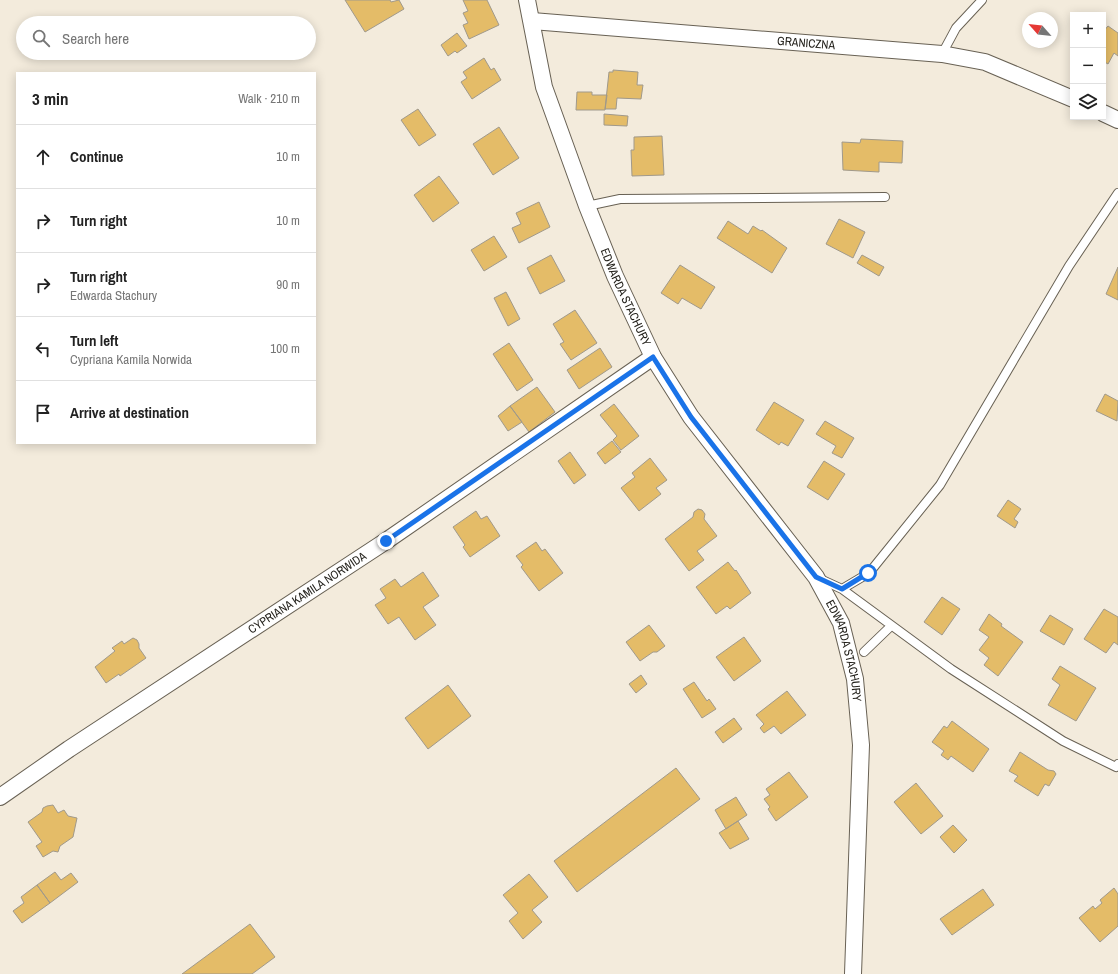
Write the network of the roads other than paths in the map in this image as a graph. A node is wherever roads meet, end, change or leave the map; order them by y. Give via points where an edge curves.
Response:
1 (527, 0) edge
2 (982, 0) edge
3 (532, 21) junction
4 (942, 54) junction
5 (1070, 97) edge
6 (1106, 114) edge
7 (1118, 120) edge
8 (1118, 193) edge
9 (885, 197) dead end
10 (587, 206) junction
11 (653, 357) junction
12 (816, 577) junction
13 (842, 589) junction
14 (891, 626) junction
15 (864, 652) dead end
16 (1117, 765) edge
17 (0, 797) edge
18 (853, 974) edge

1 - 3 street, EDWARDA STACHURY
2 - 4 lane via 956,28
3 - 4 street, GRANICZNA
3 - 10 street, EDWARDA STACHURY via 544,87
4 - 5 street, GRANICZNA via 985,62
6 - 7 street
8 - 13 lane via 1069,266 940,485 868,573
9 - 10 lane via 620,199
10 - 11 street, EDWARDA STACHURY via 615,276
11 - 12 street, EDWARDA STACHURY via 691,417
11 - 17 street, CYPRIANA KAMILA NORWIDA via 386,541
12 - 13 lane
12 - 18 street, EDWARDA STACHURY via 841,623 855,679 859,710 861,745
13 - 14 lane
14 - 15 lane
14 - 16 lane via 951,669 1063,741

